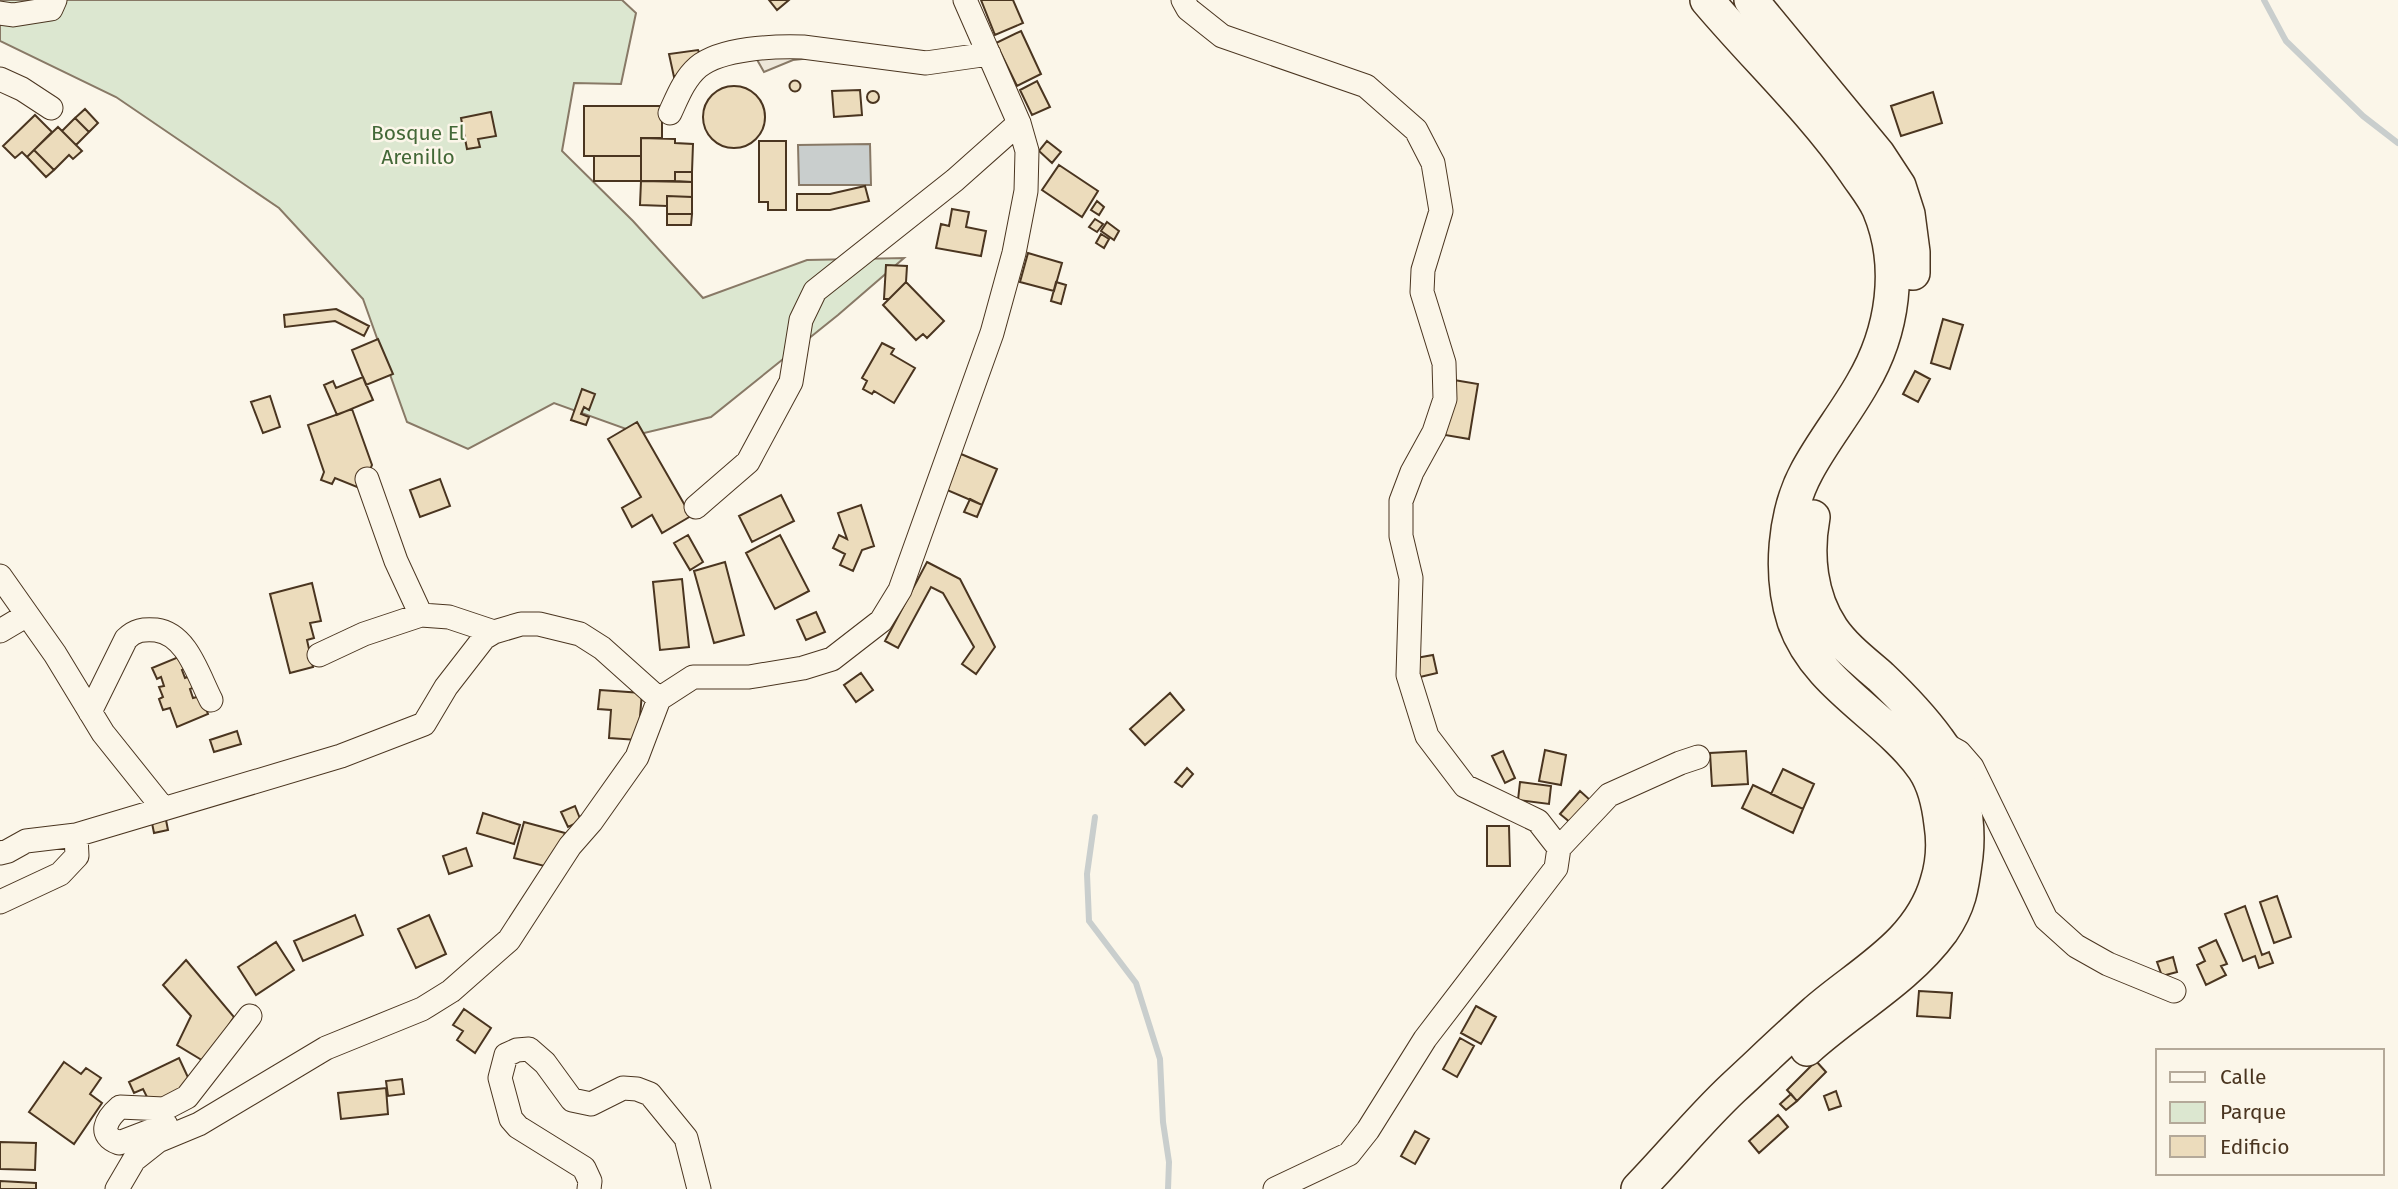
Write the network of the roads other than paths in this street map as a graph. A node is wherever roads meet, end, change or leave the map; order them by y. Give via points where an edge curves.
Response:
1 (55, 0) edge
2 (965, 0) edge
3 (1184, 0) edge
4 (1707, 0) edge
5 (1751, 0) edge
6 (0, 13) edge
7 (989, 54) junction
8 (0, 79) edge
9 (51, 108) dead end
10 (670, 113) dead end
11 (1019, 122) junction
12 (367, 479) dead end
13 (696, 507) dead end
14 (0, 576) edge
15 (27, 615) junction
16 (421, 615) junction
17 (0, 631) edge
18 (494, 632) junction
19 (319, 655) dead end
20 (659, 699) junction
21 (211, 700) dead end
22 (90, 712) junction
23 (1940, 741) junction
24 (1698, 757) dead end
25 (163, 808) junction
26 (76, 835) junction
27 (1559, 848) junction
28 (0, 852) edge
29 (0, 902) edge
30 (2174, 991) dead end
31 (250, 1016) dead end
32 (199, 1125) junction
33 (117, 1189) edge
34 (589, 1189) edge
35 (698, 1189) edge
36 (1275, 1189) edge
37 (1638, 1189) edge
38 (1666, 1189) edge

1 - 6 street via 51,9
2 - 7 street
3 - 27 street via 1188,9 1222,36 1366,86 1416,130 1433,163 1441,211 1423,270 1422,292 1444,363 1445,399 1401,501 1401,536 1411,578 1408,675 1427,736 1465,786 1538,821
4 - 37 highway via 1832,139 1877,205 1889,238 1893,276 1884,339 1864,382 1806,472 1793,506 1786,547 1788,590 1795,623 1811,652 1925,771 1939,806 1944,844 1937,883 1923,916 1902,944 1816,1011 1729,1092
5 - 23 highway via 1878,154 1899,186 1908,214 1912,294 1900,344 1881,394 1822,489 1809,554 1819,607 1832,630
7 - 10 street via 926,62 785,46 733,52 698,67 681,88
7 - 11 street
8 - 9 street
11 - 13 street via 955,180 815,291 801,320 791,382 748,462
11 - 20 street via 1027,151 1026,191 992,333 900,590 881,621 832,659 749,677 692,677
12 - 16 street
14 - 15 street
15 - 17 street
15 - 22 street
16 - 18 street via 449,617
16 - 19 street
18 - 20 street via 539,624 580,634
18 - 25 street via 484,638 446,687 424,724 341,756
20 - 32 street via 637,757 570,846 509,940 451,991 422,1009 326,1048
21 - 22 street via 180,639 167,631 149,629 134,631 126,639
22 - 25 street
23 - 30 street via 1972,767 2046,919 2076,946 2108,964
23 - 38 highway via 1956,775 1966,830 1958,906 1918,959 1814,1042
24 - 27 street via 1609,795
25 - 26 street
26 - 28 street via 26,841
26 - 29 street via 77,856 60,874
27 - 36 street via 1556,869 1425,1039 1349,1154
31 - 32 street via 187,1097 164,1109 120,1107 105,1124 106,1134 120,1143 186,1120
32 - 33 street via 158,1141 134,1160
34 - 35 street via 584,1168 511,1119 500,1078 506,1055 529,1049 572,1101 582,1104 592,1104 624,1088 650,1094 686,1138

